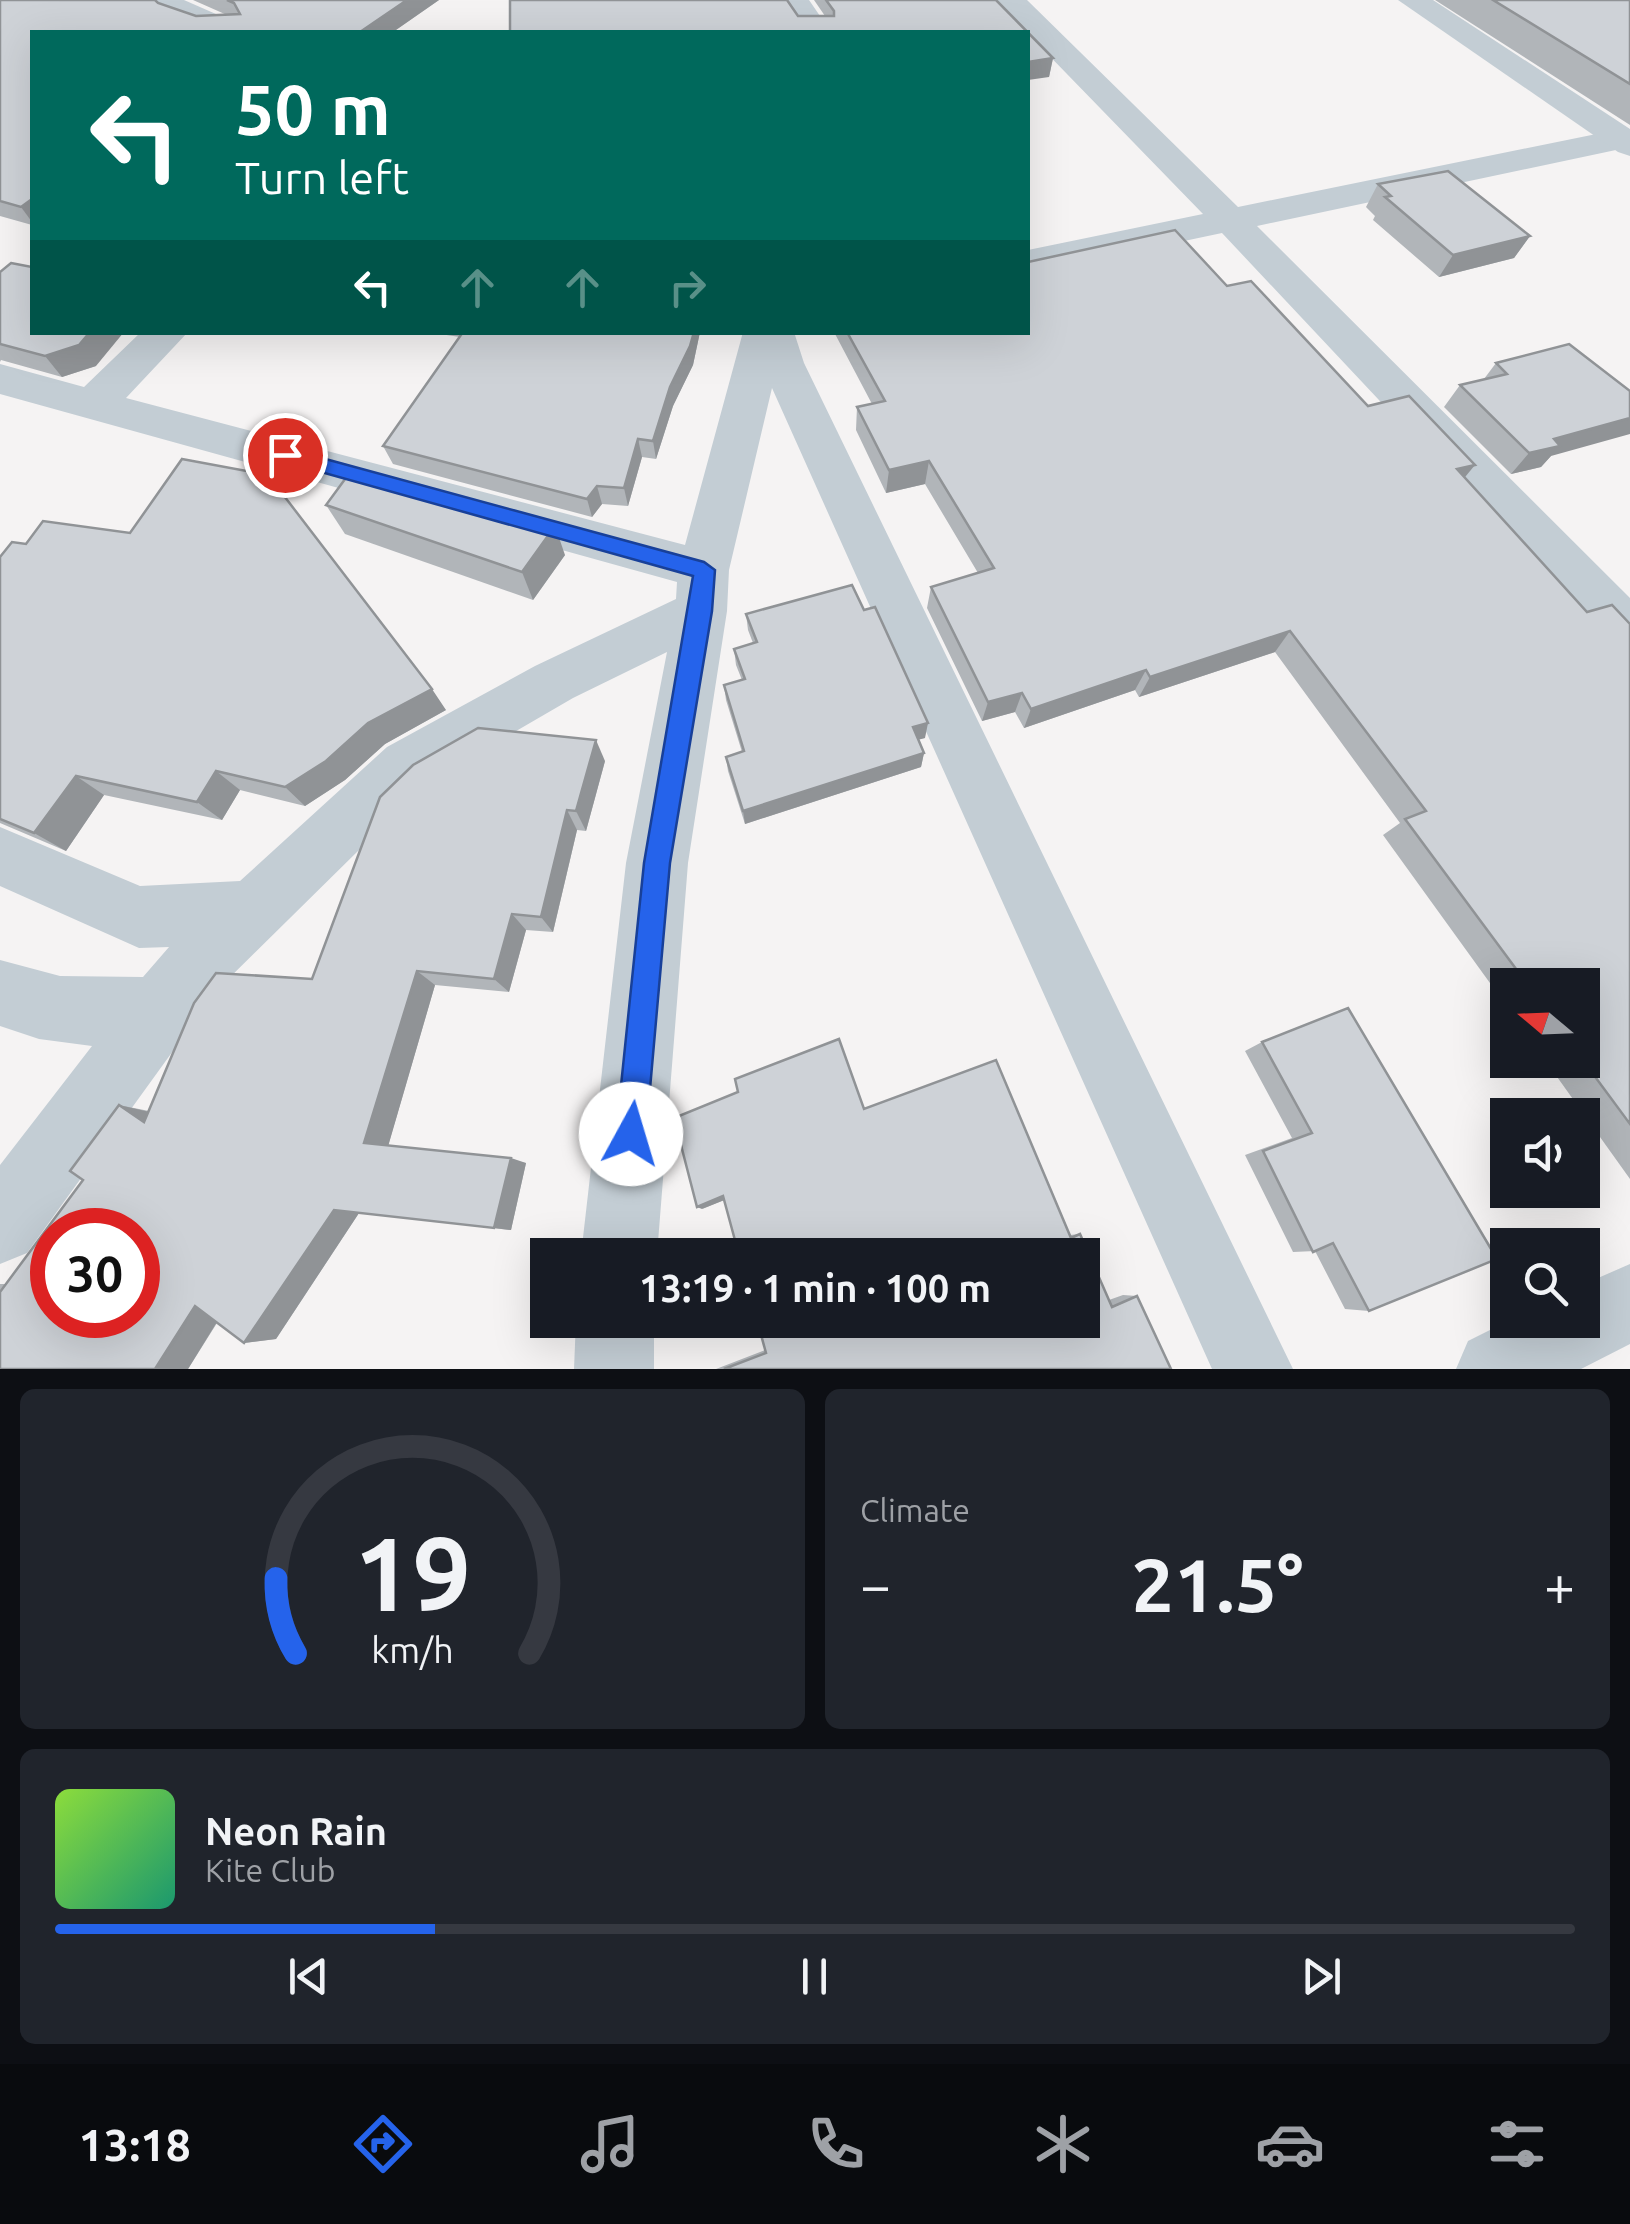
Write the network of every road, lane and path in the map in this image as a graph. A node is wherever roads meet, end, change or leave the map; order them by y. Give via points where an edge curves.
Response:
1 (166, 0) edge
2 (794, 0) edge
3 (1010, 0) edge
4 (1413, 0) edge
5 (225, 30) edge
6 (815, 30) edge
7 (1625, 142) edge
8 (1230, 220) junction
9 (1030, 262) edge
10 (165, 335) edge
11 (763, 335) edge
12 (774, 335) edge
13 (0, 379) edge
14 (94, 402) junction
15 (703, 591) junction
16 (1630, 632) edge
17 (0, 856) edge
18 (252, 912) junction
19 (0, 993) edge
20 (164, 1009) junction
21 (0, 1226) edge
22 (621, 1238) edge
23 (1630, 1303) edge
24 (615, 1338) edge
25 (614, 1369) edge
26 (1253, 1369) edge
27 (1496, 1369) edge

1 - 5 street via 181,14
2 - 6 street
3 - 8 street
4 - 7 street
7 - 8 street
8 - 9 street
8 - 16 street
10 - 14 street
11 - 15 street
12 - 26 street
13 - 14 street
14 - 15 street
15 - 18 street via 406,765
15 - 22 street via 657,863
17 - 18 street via 139,916
18 - 20 street via 194,967
19 - 20 street via 20,1002 112,1014
20 - 21 street
23 - 27 street
24 - 25 street

